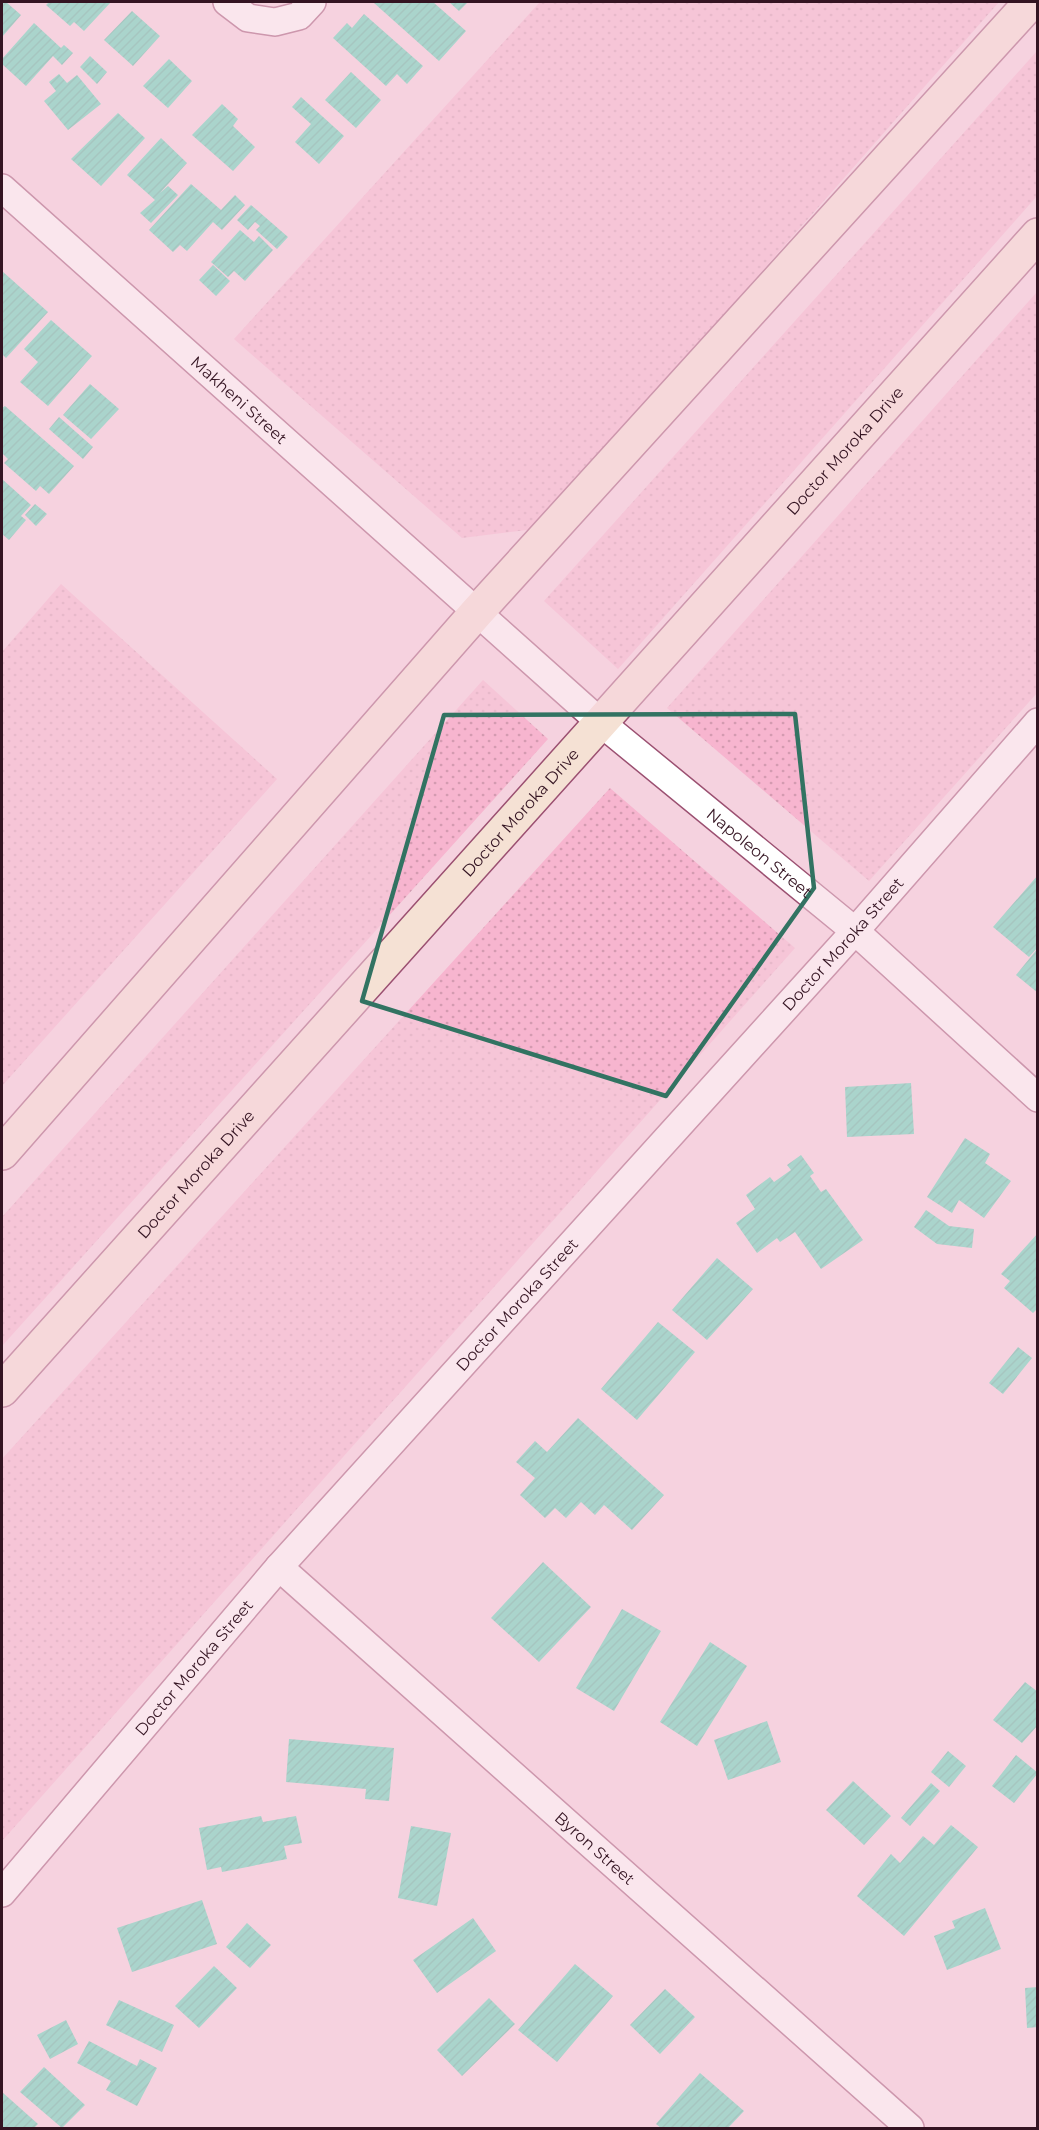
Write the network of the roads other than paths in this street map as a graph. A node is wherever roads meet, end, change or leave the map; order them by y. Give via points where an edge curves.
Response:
1 (227, 2) edge
2 (312, 2) edge
3 (1031, 2) edge
4 (2, 188) edge
5 (1038, 235) edge
6 (477, 612) junction
7 (600, 722) junction
8 (1038, 722) edge
9 (855, 931) junction
10 (1038, 1098) edge
11 (2, 1153) edge
12 (2, 1390) edge
13 (279, 1567) junction
14 (2, 1893) edge
15 (910, 2128) edge

1 - 2 street via 248,18 275,22 299,16
3 - 6 street
4 - 6 street, Makheni Street
5 - 7 street, Doctor Moroka Drive
6 - 7 street, Napoleon Street
6 - 11 street
7 - 9 street, Napoleon Street
7 - 12 street, Doctor Moroka Drive
8 - 9 street, Doctor Moroka Street
9 - 10 street, Napoleon Street
9 - 13 street, Doctor Moroka Street
13 - 14 street, Doctor Moroka Street
13 - 15 street, Byron Street

